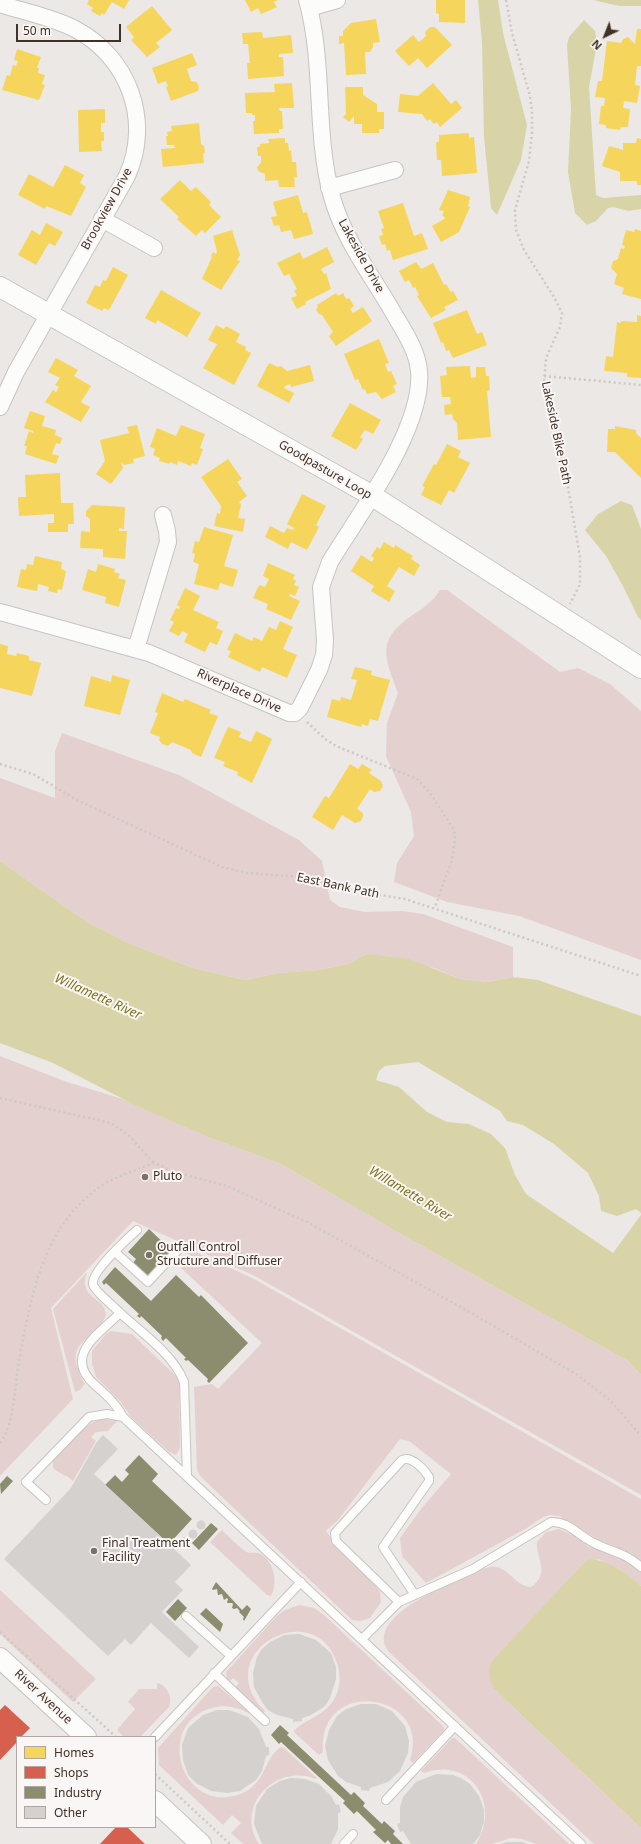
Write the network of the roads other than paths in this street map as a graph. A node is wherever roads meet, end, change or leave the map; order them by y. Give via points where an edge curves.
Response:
1 (337, 0) edge
2 (0, 4) edge
3 (308, 4) edge
4 (395, 170) dead end
5 (329, 188) junction
6 (102, 218) junction
7 (154, 248) dead end
8 (0, 286) edge
9 (48, 315) junction
10 (0, 407) edge
11 (371, 495) junction
12 (163, 515) dead end
13 (0, 612) edge
14 (136, 649) junction
15 (641, 668) edge
16 (137, 1230) dead end
17 (178, 1250) dead end
18 (115, 1252) junction
19 (120, 1313) junction
20 (123, 1417) junction
21 (187, 1476) junction
22 (46, 1500) dead end
23 (641, 1567) edge
24 (301, 1582) junction
25 (415, 1595) junction
26 (400, 1602) junction
27 (186, 1616) dead end
28 (362, 1639) junction
29 (231, 1656) junction
30 (0, 1658) edge
31 (214, 1673) junction
32 (265, 1721) dead end
33 (455, 1726) junction
34 (85, 1736) edge
35 (156, 1736) edge
36 (386, 1800) dead end
37 (156, 1802) edge
38 (353, 1834) dead end
39 (201, 1844) edge
40 (344, 1844) edge
41 (581, 1844) edge

1 - 3 street
2 - 6 street, Brookview Drive via 66,25 86,36 109,55 126,81 137,120 136,150 127,176
3 - 5 street, Lakeside Drive via 316,45
4 - 5 street
5 - 11 street, Lakeside Drive via 342,224 410,342 419,371 416,402 410,423
6 - 7 street
6 - 9 street, Brookview Drive
8 - 9 street, Goodpasture Loop
9 - 10 street via 16,372
9 - 11 street, Goodpasture Loop
11 - 14 street, Riverplace Drive via 323,578 320,594 324,655 297,712 289,713
11 - 15 street, Goodpasture Loop
12 - 14 street via 168,531 168,542
13 - 14 street, Riverplace Drive
16 - 18 lane
17 - 18 lane via 148,1282
18 - 19 lane via 96,1272 93,1284
19 - 20 lane via 86,1347 81,1365 89,1380 116,1404
19 - 21 lane via 171,1360 181,1373 184,1382
20 - 21 lane
20 - 22 lane via 107,1414 89,1417 26,1482
21 - 24 lane
23 - 25 lane via 632,1558 591,1542 565,1524 551,1522 472,1569
24 - 28 lane
24 - 29 lane
25 - 26 lane
25 - 26 lane via 383,1547 429,1481 426,1473 406,1458 334,1537
26 - 28 lane
27 - 29 lane
28 - 33 lane
29 - 31 lane
30 - 34 street, River Avenue
31 - 32 lane
31 - 35 lane
33 - 36 lane
33 - 41 lane
37 - 39 street
38 - 40 lane

